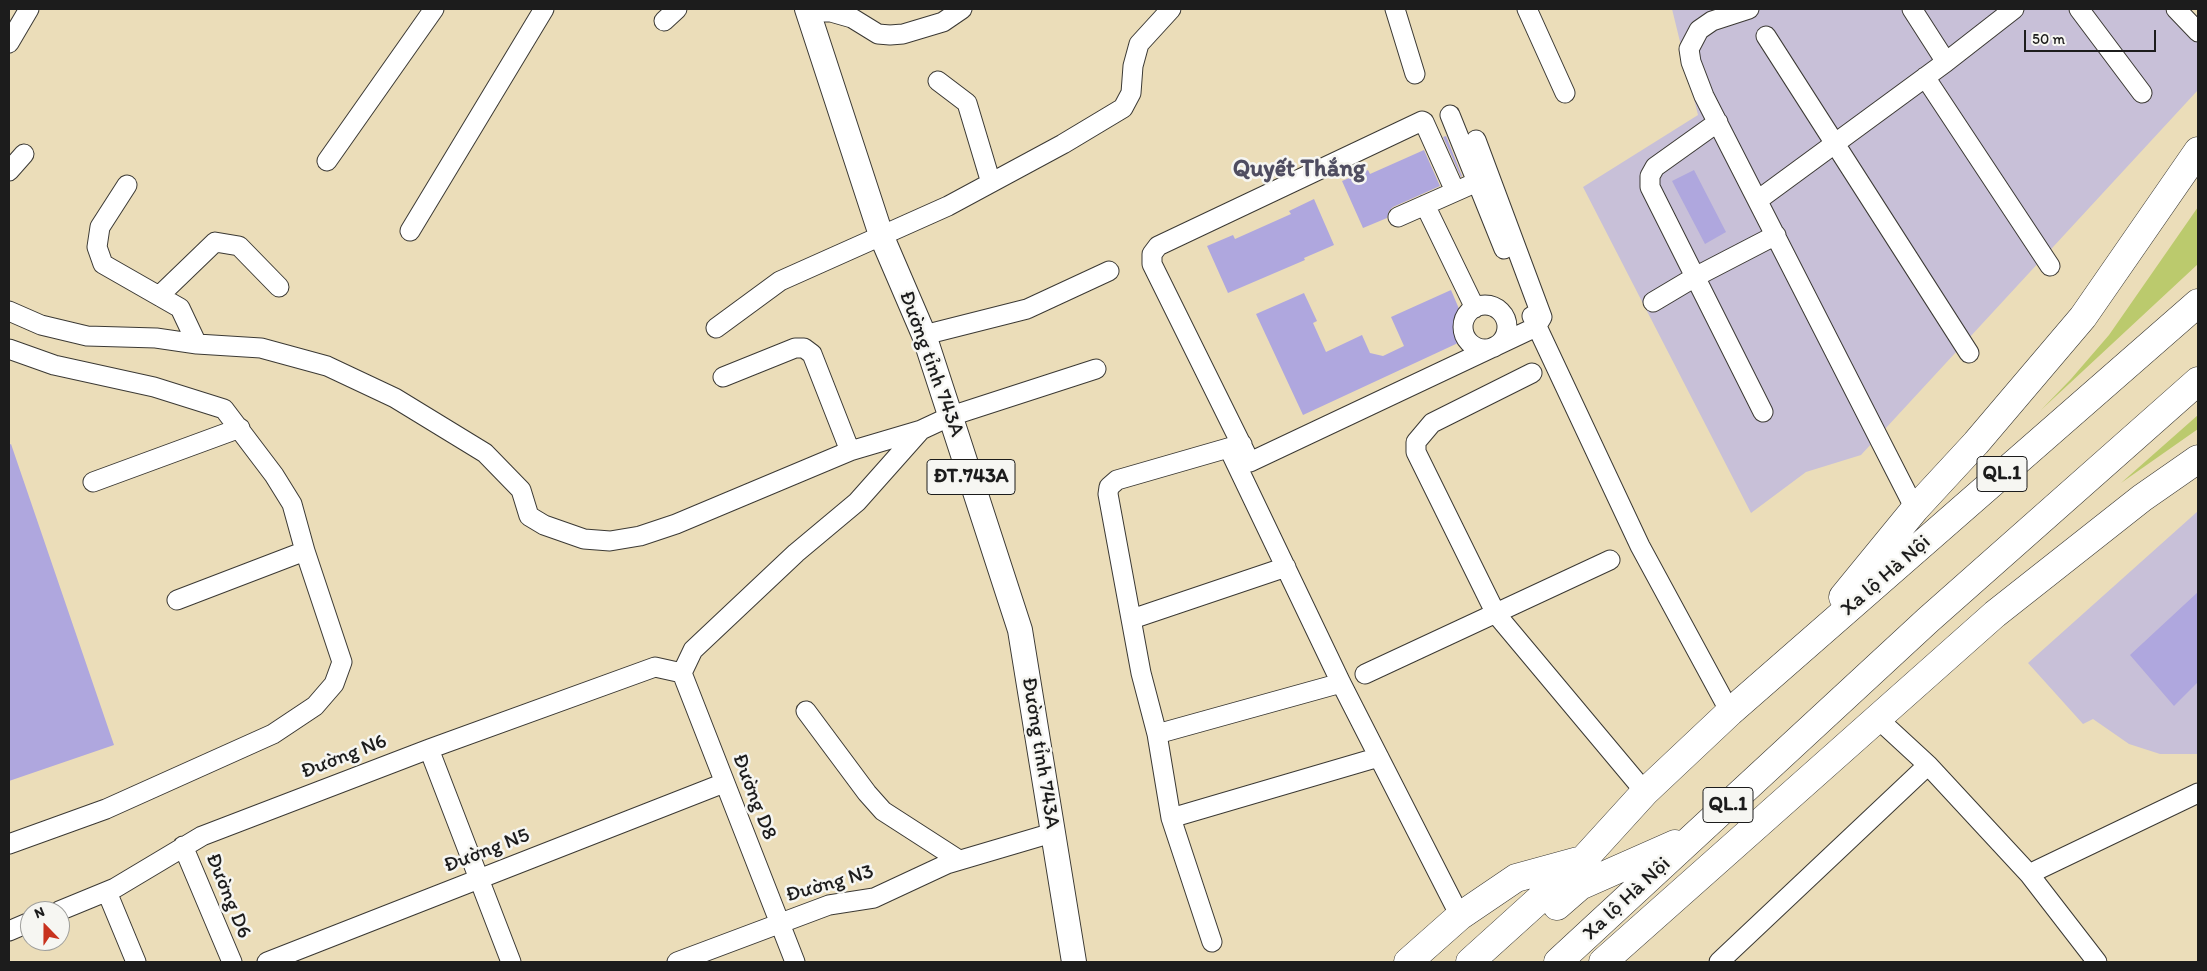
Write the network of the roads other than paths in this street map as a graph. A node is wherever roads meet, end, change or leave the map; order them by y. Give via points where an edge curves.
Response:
1 (30, 9) edge
2 (434, 9) edge
3 (544, 9) edge
4 (962, 9) edge
5 (1171, 9) edge
6 (1395, 9) edge
7 (1527, 9) edge
8 (1749, 9) edge
9 (1912, 9) edge
10 (2014, 9) edge
11 (2079, 9) edge
12 (2176, 9) edge
13 (808, 10) edge
14 (2198, 32) edge
15 (1766, 36) dead end
16 (9, 43) edge
17 (1946, 62) junction
18 (1415, 74) dead end
19 (1925, 77) junction
20 (938, 81) dead end
21 (1564, 93) dead end
22 (2142, 93) dead end
23 (1450, 115) dead end
24 (1718, 122) junction
25 (1476, 140) dead end
26 (1834, 144) junction
27 (2198, 151) edge
28 (24, 154) dead end
29 (327, 161) dead end
30 (9, 171) edge
31 (1476, 182) junction
32 (992, 183) junction
33 (127, 185) dead end
34 (1455, 191) junction
35 (1758, 200) junction
36 (1425, 205) junction
37 (1398, 217) dead end
38 (410, 231) dead end
39 (881, 235) junction
40 (1776, 235) junction
41 (2050, 266) dead end
42 (1109, 271) dead end
43 (1695, 277) junction
44 (279, 287) dead end
45 (159, 296) junction
46 (1653, 302) dead end
47 (2198, 303) edge
48 (1475, 308) junction
49 (9, 311) edge
50 (1536, 327) junction
51 (716, 328) dead end
52 (924, 334) junction
53 (197, 344) junction
54 (1492, 348) junction
55 (9, 349) edge
56 (1969, 353) dead end
57 (1096, 369) dead end
58 (1532, 373) dead end
59 (723, 377) dead end
60 (2198, 381) edge
61 (1763, 412) dead end
62 (951, 416) junction
63 (240, 428) junction
64 (921, 430) junction
65 (1235, 446) junction
66 (850, 451) junction
67 (2198, 459) edge
68 (93, 482) dead end
69 (1915, 509) junction
70 (305, 551) junction
71 (1610, 560) dead end
72 (1286, 568) junction
73 (177, 600) dead end
74 (1496, 614) junction
75 (1132, 619) junction
76 (1806, 645) junction
77 (1898, 647) junction
78 (682, 673) junction
79 (1366, 674) dead end
80 (1341, 683) junction
81 (806, 711) dead end
82 (1730, 712) junction
83 (1877, 718) junction
84 (1157, 734) junction
85 (1805, 734) junction
86 (428, 749) junction
87 (1379, 757) junction
88 (1928, 765) junction
89 (724, 783) junction
90 (1645, 792) junction
91 (2198, 793) edge
92 (1171, 818) junction
93 (1052, 833) junction
94 (1695, 836) junction
95 (9, 844) edge
96 (184, 846) junction
97 (1584, 859) junction
98 (959, 860) junction
99 (2030, 874) junction
100 (479, 878) junction
101 (107, 892) junction
102 (70, 907) edge
103 (1460, 916) junction
104 (778, 922) junction
105 (1212, 942) dead end
106 (136, 962) edge
107 (232, 962) edge
108 (267, 962) edge
109 (511, 962) edge
110 (677, 962) edge
111 (795, 962) edge
112 (1074, 962) edge
113 (1408, 962) edge
114 (1470, 962) edge
115 (1495, 962) edge
116 (1558, 962) edge
117 (1603, 962) edge
118 (1719, 962) edge
119 (2097, 962) edge

1 - 16 street
2 - 29 street
3 - 38 street
4 - 13 street via 943,22 890,35 878,34 852,18
5 - 32 street via 1139,44 1131,93 1123,108
6 - 18 street
7 - 21 street
8 - 24 street via 1712,21 1699,30 1689,49 1704,96
9 - 17 street
10 - 17 street
11 - 22 street
12 - 14 street
13 - 39 main road, Đường tỉnh 743A / ĐT.743A
15 - 26 street
17 - 19 street
19 - 26 street
19 - 41 street
20 - 32 street via 967,103
23 - 31 street
24 - 35 street
24 - 43 street via 1654,167 1650,176 1650,187
25 - 50 street via 1542,316
26 - 35 street
26 - 56 street
27 - 69 highway via 2083,317
28 - 30 street
31 - 34 street
31 - 50 street
32 - 39 street
33 - 45 street via 100,227 97,247 103,264
34 - 36 street
34 - 65 street via 1422,121 1158,246 1152,254 1152,264
35 - 40 street
36 - 37 street
36 - 48 street
39 - 51 street via 780,280
39 - 52 main road, Đường tỉnh 743A / ĐT.743A
40 - 43 street
40 - 69 street
42 - 52 street via 1027,309
43 - 46 street
43 - 61 street
44 - 45 street via 239,246 215,242
45 - 53 street via 180,308
47 - 76 highway, Xa lộ Hà Nội / QL.1
48 - 54 street via 1465,318 1464,333 1478,348
48 - 54 street via 1489,306 1505,318 1507,332
49 - 53 street via 41,325 88,336 156,338
50 - 54 street
50 - 82 street via 1640,546
52 - 62 main road, Đường tỉnh 743A / ĐT.743A
53 - 66 street via 261,348 326,366 395,398 485,453 521,490 529,516 544,525 584,539 610,541 640,536
54 - 65 street via 1250,462
55 - 63 street via 224,409
57 - 62 street
58 - 74 street via 1432,423 1416,442 1416,452
59 - 66 street via 795,348 804,348 812,354
60 - 77 highway, Xa lộ Hà Nội / QL.1
62 - 64 street
62 - 93 main road, Đường tỉnh 743A / ĐT.743A via 1020,630
63 - 68 street
63 - 70 street via 292,504
64 - 66 street
64 - 78 street via 857,502 796,553 693,650
65 - 72 street
65 - 75 street via 1117,480 1108,487
67 - 83 highway, Xa lộ Hà Nội via 2142,498 1995,614
69 - 76 highway
70 - 73 street
70 - 95 street via 342,662 334,684 315,706 273,734 106,810
71 - 74 street
72 - 75 street
72 - 80 street
74 - 79 street
74 - 90 street
75 - 84 street via 1141,673
76 - 82 highway, Xa lộ Hà Nội / QL.1
77 - 83 highway
77 - 85 highway, Xa lộ Hà Nội / QL.1
78 - 86 street, Đường N6 via 655,668
78 - 89 street, Đường D8
80 - 84 street
80 - 87 street
81 - 98 street via 883,811
82 - 90 highway, Xa lộ Hà Nội / QL.1
83 - 85 highway
83 - 88 street
83 - 117 highway, Xa lộ Hà Nội / QL.1
84 - 92 street
85 - 94 highway, Xa lộ Hà Nội / QL.1
86 - 96 street, Đường N6 via 202,836
86 - 100 street
87 - 92 street
87 - 103 street
88 - 99 street
88 - 118 street
89 - 100 street, Đường N5
89 - 104 street, Đường D8
90 - 97 highway, Xa lộ Hà Nội / QL.1
91 - 99 street
92 - 105 street
93 - 98 street, Đường N3
93 - 112 main road, Đường tỉnh 743A / ĐT.743A
94 - 115 highway, Xa lộ Hà Nội / QL.1 via 1580,886
94 - 116 highway, Xa lộ Hà Nội / QL.1
96 - 101 street, Đường N6
96 - 107 street, Đường D6
97 - 103 highway via 1516,878
97 - 114 highway, Xa lộ Hà Nội / QL.1
98 - 104 street, Đường N3 via 874,898 829,904
99 - 119 street
100 - 108 street, Đường N5
100 - 109 street
101 - 102 street, Đường N6
101 - 106 street
103 - 113 highway
104 - 110 street, Đường N3
104 - 111 street, Đường D8

